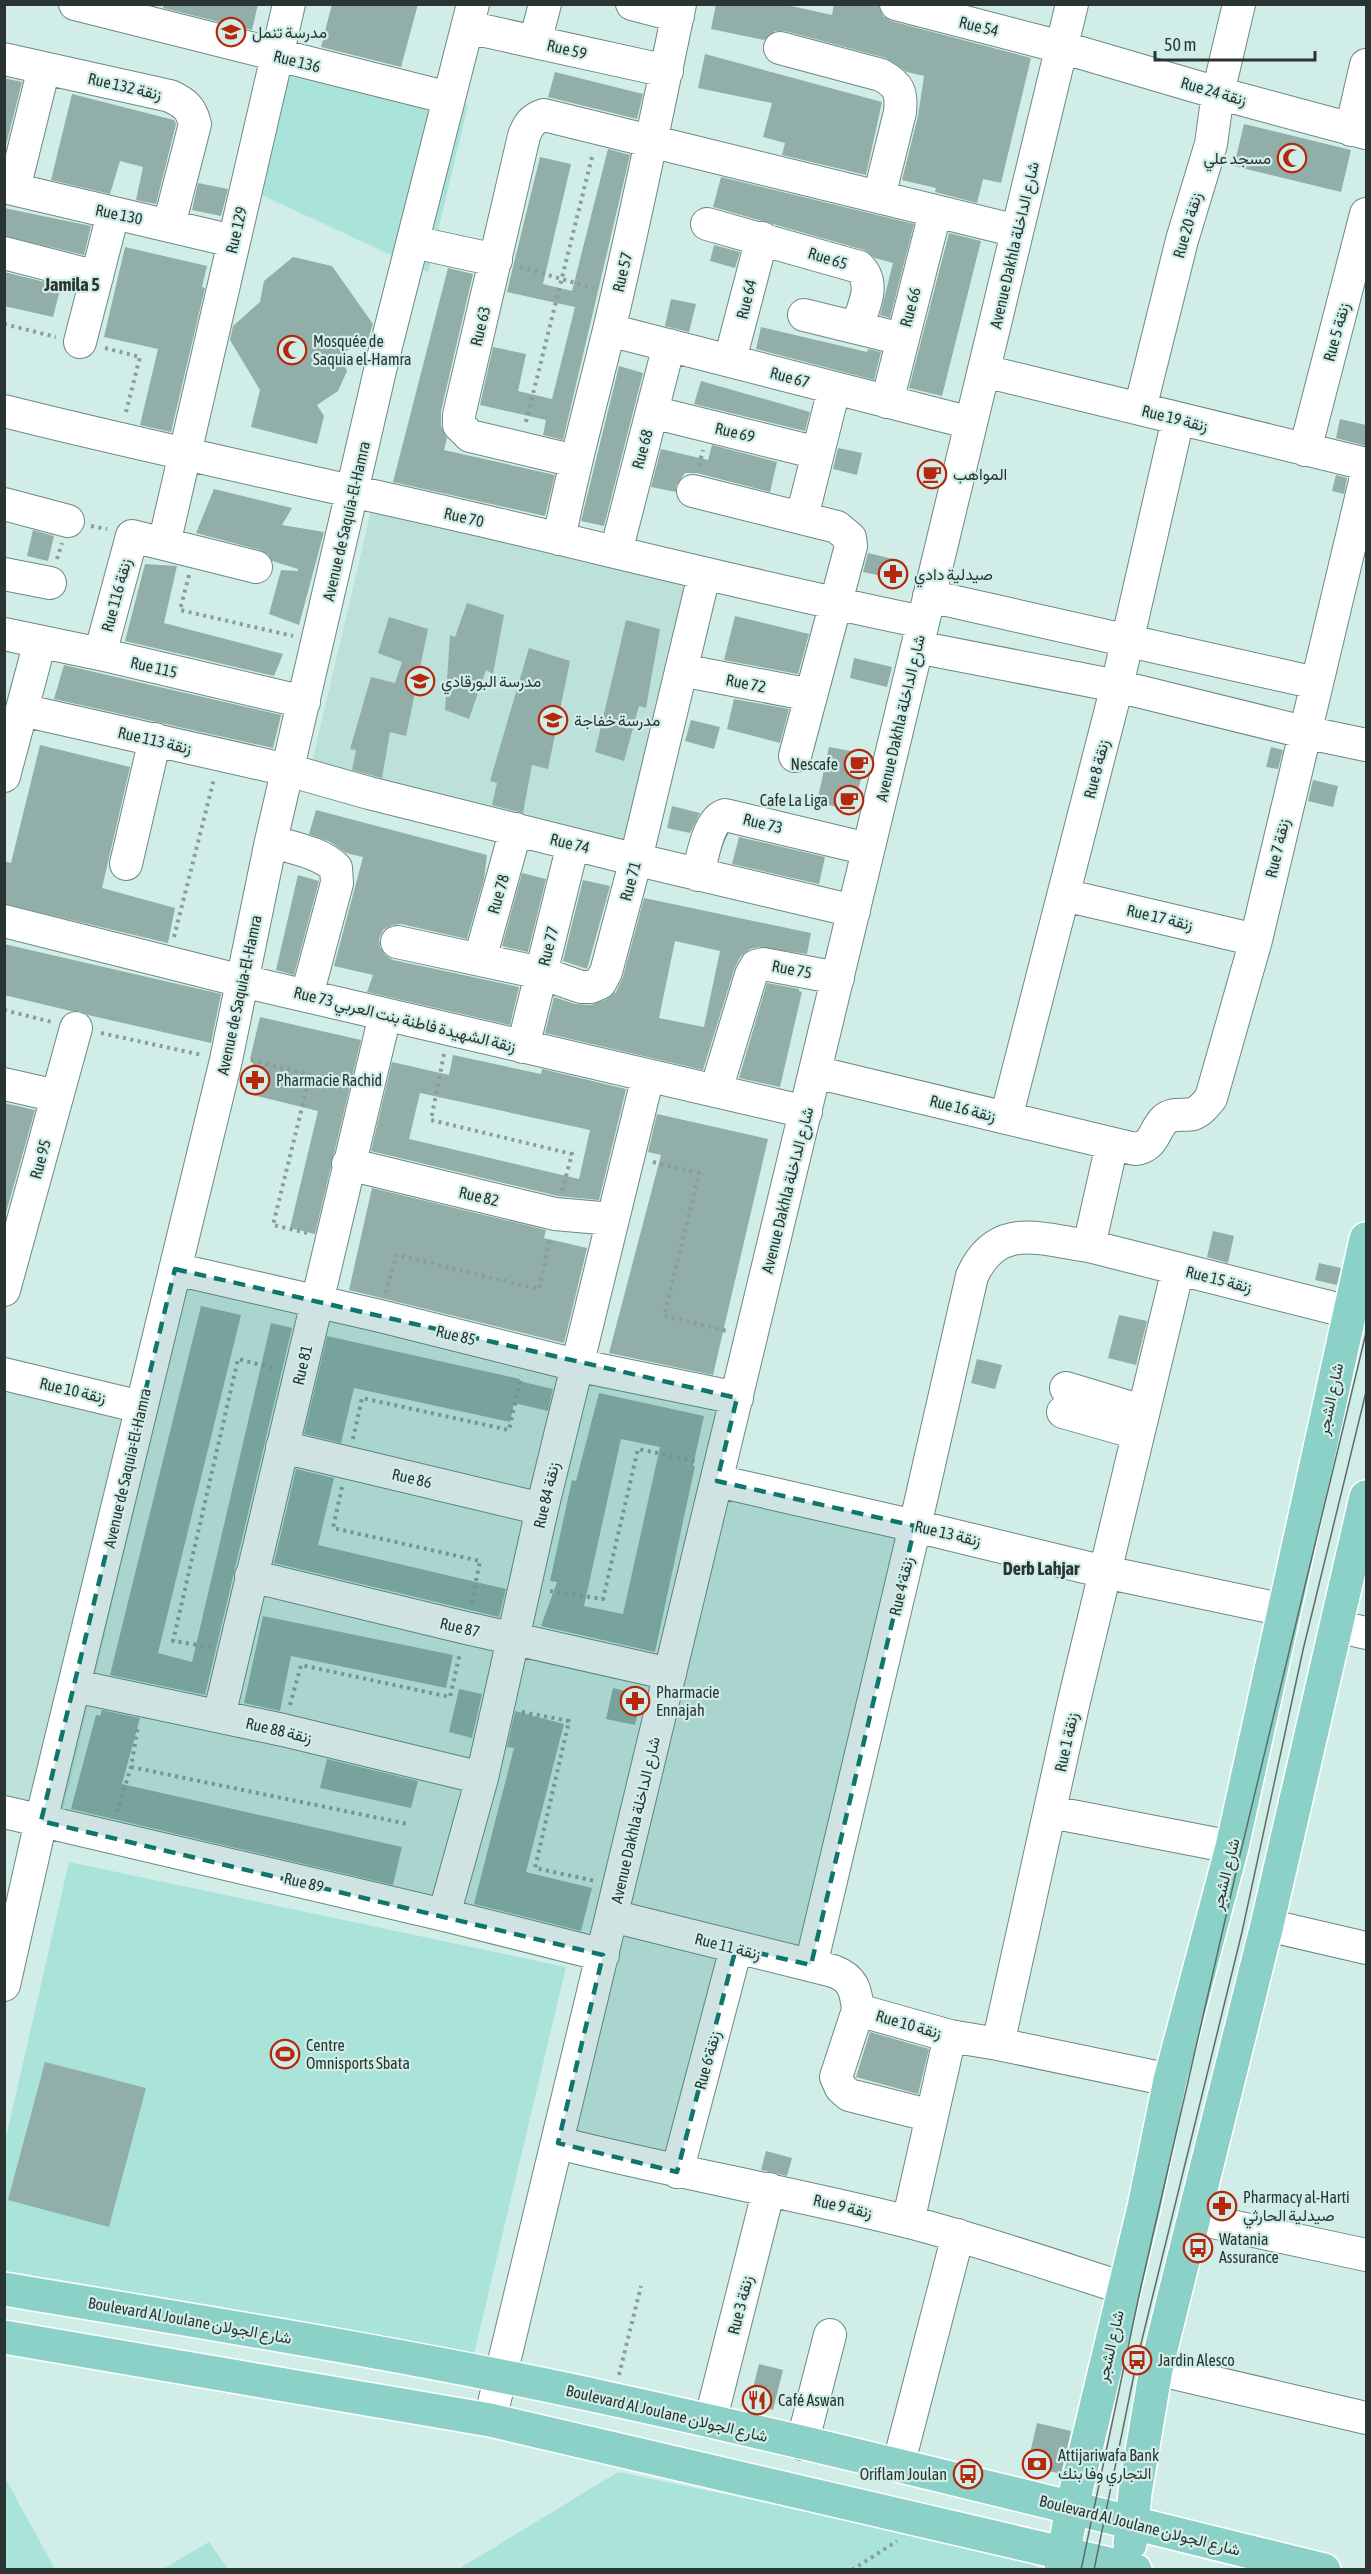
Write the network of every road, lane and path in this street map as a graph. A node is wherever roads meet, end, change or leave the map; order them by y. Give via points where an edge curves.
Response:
1 (75, 4) edge
2 (289, 4) edge
3 (545, 4) edge
4 (632, 4) edge
5 (896, 4) edge
6 (1072, 4) edge
7 (1239, 4) edge
8 (679, 10) edge
9 (974, 15) edge
10 (470, 16) edge
11 (535, 42) junction
12 (1061, 47) junction
13 (780, 48) dead end
14 (276, 56) junction
15 (4, 59) edge
16 (1366, 65) edge
17 (44, 68) junction
18 (667, 71) junction
19 (1218, 93) junction
20 (449, 98) junction
21 (599, 129) junction
22 (1359, 132) edge
23 (653, 142) junction
24 (9, 188) edge
25 (879, 197) junction
26 (935, 213) junction
27 (113, 214) junction
28 (1366, 214) edge
29 (169, 225) junction
30 (735, 231) joint
31 (1017, 231) junction
32 (233, 241) junction
33 (413, 242) junction
34 (4, 253) edge
35 (496, 260) junction
36 (97, 277) junction
37 (563, 280) junction
38 (617, 295) junction
39 (804, 315) dead end
40 (4, 324) edge
41 (857, 326) junction
42 (609, 330) junction
43 (902, 339) junction
44 (80, 342) junction
45 (669, 345) junction
46 (730, 360) junction
47 (984, 371) junction
48 (834, 389) junction
49 (887, 402) junction
50 (1140, 409) junction
51 (4, 411) edge
52 (652, 412) junction
53 (1179, 419) junction
54 (971, 423) junction
55 (709, 426) junction
56 (118, 440) junction
57 (519, 449) junction
58 (1305, 450) junction
59 (818, 453) junction
60 (185, 456) junction
61 (575, 461) junction
62 (1366, 464) edge
63 (1366, 477) edge
64 (353, 491) junction
65 (693, 491) joint
66 (4, 504) edge
67 (802, 517) junction
68 (68, 521) junction
69 (132, 536) junction
70 (559, 538) junction
71 (164, 544) junction
72 (616, 552) junction
73 (194, 553) junction
74 (256, 567) dead end
75 (4, 574) edge
76 (704, 575) junction
77 (50, 583) joint
78 (834, 604) junction
79 (923, 622) junction
80 (4, 634) edge
81 (1128, 640) junction
82 (317, 641) junction
83 (40, 642) junction
84 (100, 654) junction
85 (681, 670) junction
86 (1316, 683) junction
87 (1117, 686) junction
88 (811, 695) junction
89 (304, 702) junction
90 (22, 710) junction
91 (1304, 732) junction
92 (155, 739) junction
93 (1366, 745) edge
94 (220, 755) junction
95 (795, 756) dead end
96 (288, 770) junction
97 (4, 776) edge
98 (516, 829) junction
99 (271, 841) junction
100 (573, 844) junction
101 (868, 849) junction
102 (636, 859) junction
103 (126, 864) dead end
104 (698, 875) junction
105 (1064, 895) junction
106 (854, 911) junction
107 (4, 921) edge
108 (1256, 940) junction
109 (397, 942) dead end
110 (480, 958) junction
111 (168, 962) junction
112 (541, 973) junction
113 (838, 978) junction
114 (242, 981) junction
115 (307, 995) junction
116 (4, 1010) edge
117 (385, 1015) junction
118 (76, 1028) junction
119 (449, 1030) junction
120 (523, 1047) junction
121 (227, 1057) junction
122 (815, 1072) junction
123 (648, 1076) junction
124 (4, 1084) edge
125 (716, 1090) junction
126 (57, 1096) junction
127 (806, 1112) junction
128 (1006, 1118) junction
129 (1112, 1144) junction
130 (628, 1155) junction
131 (348, 1164) junction
132 (555, 1214) junction
133 (612, 1219) junction
134 (1026, 1237) joint
135 (331, 1239) junction
136 (1366, 1239) edge
137 (1089, 1246) junction
138 (175, 1269) junction
139 (1178, 1269) junction
140 (4, 1290) edge
141 (317, 1303) junction
142 (1349, 1312) junction
143 (380, 1316) junction
144 (751, 1337) junction
145 (527, 1352) junction
146 (576, 1365) junction
147 (4, 1374) edge
148 (300, 1374) junction
149 (736, 1398) junction
150 (1064, 1400) dead end
151 (141, 1407) junction
152 (1140, 1422) junction
153 (282, 1447) junction
154 (347, 1464) junction
155 (719, 1473) junction
156 (1366, 1497) edge
157 (542, 1509) junction
158 (915, 1526) junction
159 (1105, 1572) junction
160 (250, 1576) junction
161 (524, 1587) junction
162 (1284, 1610) junction
163 (466, 1628) junction
164 (1351, 1629) edge
165 (514, 1638) junction
166 (232, 1651) junction
167 (670, 1674) junction
168 (75, 1686) junction
169 (142, 1702) junction
170 (498, 1707) junction
171 (219, 1716) junction
172 (283, 1730) junction
173 (131, 1767) junction
174 (482, 1778) junction
175 (4, 1812) edge
176 (1051, 1812) junction
177 (41, 1821) junction
178 (408, 1824) dead end
179 (109, 1836) junction
180 (1232, 1847) junction
181 (619, 1886) junction
182 (12, 1912) edge
183 (444, 1915) junction
184 (612, 1917) junction
185 (1267, 1925) junction
186 (736, 1948) junction
187 (1366, 1948) edge
188 (603, 1955) junction
189 (811, 1965) junction
190 (845, 1975) joint
191 (4, 1985) edge
192 (858, 2010) junction
193 (950, 2036) junction
194 (998, 2044) junction
195 (1170, 2080) junction
196 (932, 2116) junction
197 (558, 2143) junction
198 (677, 2172) junction
199 (769, 2189) junction
200 (1194, 2218) junction
201 (908, 2222) junction
202 (958, 2235) junction
203 (1366, 2255) edge
204 (641, 2286) dead end
205 (1123, 2288) junction
206 (4, 2289) edge
207 (830, 2335) dead end
208 (4, 2337) edge
209 (344, 2347) junction
210 (1156, 2369) junction
211 (502, 2376) junction
212 (334, 2392) junction
213 (612, 2399) junction
214 (1366, 2418) edge
215 (490, 2420) junction
216 (710, 2422) junction
217 (802, 2444) junction
218 (898, 2466) junction
219 (1072, 2507) junction
220 (930, 2520) junction
221 (1133, 2523) junction
222 (1063, 2561) edge
223 (1129, 2569) edge
224 (852, 2570) edge
225 (1324, 2570) edge

1 - 14 street, Rue 136
2 - 14 street, Rue 129
3 - 11 street
4 - 8 street
5 - 9 street, Rue 54
6 - 12 street, Avenue Dakhla شارع الداخلة
7 - 19 street, Rue 20 زنقة
8 - 18 street, Rue 57
9 - 12 street, Rue 54
10 - 11 street, Rue 59
10 - 20 street, Avenue de Saquia-El-Hamra
11 - 18 street, Rue 59
12 - 19 street, Rue 24 زنقة
12 - 31 street, Avenue Dakhla شارع الداخلة
13 - 25 street via 881,75 899,89 900,112
14 - 20 street, Rue 136
14 - 32 street, Rue 129
15 - 17 street, Rue 132 زنقة
16 - 22 street
17 - 24 street
17 - 29 street, Rue 132 زنقة via 171,96 192,111 195,124
18 - 23 street, Rue 57
19 - 22 street, Rue 24 زنقة
19 - 50 street, Rue 20 زنقة via 1211,144 1182,240
20 - 33 street, Avenue de Saquia-El-Hamra
21 - 23 street
21 - 35 street, Rue 63 via 544,115 528,125
21 - 37 path
23 - 25 street
23 - 38 street, Rue 57
24 - 27 street, Rue 130
25 - 26 street
26 - 31 street
26 - 43 street, Rue 66
27 - 29 street, Rue 130
27 - 36 street
28 - 58 street, Rue 5 زنقة
29 - 32 street, Rue 130
30 - 41 street, Rue 65 via 859,267 869,285
30 - 46 street, Rue 64
31 - 47 street, Avenue Dakhla شارع الداخلة
32 - 60 street, Rue 129
33 - 35 street
33 - 64 street, Avenue de Saquia-El-Hamra
34 - 36 street
35 - 37 path
35 - 57 street, Rue 63 via 459,425 470,436
36 - 44 street
37 - 38 path
37 - 57 path
38 - 42 street, Rue 57
39 - 41 street
40 - 44 path
41 - 43 street
42 - 45 street, Rue 67
42 - 61 street, Rue 57
43 - 49 street, Rue 66
44 - 56 path via 140,357
45 - 46 street, Rue 67
45 - 52 street, Rue 68
46 - 48 street, Rue 67
47 - 50 street, Rue 19 زنقة
47 - 54 street, Avenue Dakhla شارع الداخلة
48 - 49 street, Rue 67
48 - 59 street
49 - 54 street, Rue 67
50 - 53 street, Rue 19 زنقة
51 - 56 street, Rue 70
52 - 55 street, Rue 69
52 - 72 street, Rue 68
53 - 58 street, Rue 19 زنقة
53 - 81 street, Rue 8 زنقة
54 - 79 street, Avenue Dakhla شارع الداخلة
55 - 59 street, Rue 69
55 - 65 path
56 - 60 street, Rue 70
57 - 61 street, Rue 63
58 - 62 street, Rue 19 زنقة
59 - 67 street
60 - 64 street, Rue 70
60 - 71 street, Rue 129
61 - 70 street, Rue 57
63 - 86 street, Rue 7 زنقة
64 - 70 street, Rue 70
64 - 82 street, Avenue de Saquia-El-Hamra
65 - 67 street
66 - 68 street
67 - 78 street via 837,527 850,538
68 - 69 path
68 - 77 path
69 - 71 street
69 - 84 street, Rue 116 زنقة
70 - 72 street, Rue 70
71 - 73 street
72 - 76 street, Rue 70
73 - 74 street
73 - 82 path via 180,610
75 - 77 street
76 - 78 street, Rue 70
76 - 85 street, Rue 71
78 - 79 street, Rue 70
78 - 88 street
79 - 81 street
79 - 87 street
79 - 101 street, Avenue Dakhla شارع الداخلة
80 - 83 street, Rue 115
81 - 86 street
81 - 87 street, Rue 8 زنقة
82 - 89 street, Avenue de Saquia-El-Hamra
83 - 84 street, Rue 115
83 - 90 street
84 - 89 street, Rue 115
85 - 88 street, Rue 72
85 - 102 street, Rue 71
86 - 91 street, Rue 7 زنقة
87 - 91 street
87 - 105 street, Rue 8 زنقة
88 - 95 street
89 - 96 street, Avenue de Saquia-El-Hamra
90 - 92 street, Rue 113 زنقة
90 - 97 street
91 - 93 street
91 - 108 street, Rue 7 زنقة
92 - 94 street, Rue 113 زنقة
92 - 103 street
94 - 96 street, Rue 113 زنقة
94 - 111 path
96 - 98 street, Rue 74
96 - 99 street, Avenue de Saquia-El-Hamra
98 - 100 street, Rue 74
98 - 110 street, Rue 78
99 - 114 street, Avenue de Saquia-El-Hamra
99 - 115 street via 323,858 336,868 336,883
100 - 102 street, Rue 74
100 - 112 street, Rue 77
101 - 104 street, Rue 73 via 725,815 712,824
101 - 106 street, Avenue Dakhla شارع الداخلة
102 - 104 street, Rue 74
102 - 112 street, Rue 71 via 600,983 581,987
104 - 106 street, Rue 74
105 - 108 street, Rue 17 زنقة
105 - 128 street, Rue 8 زنقة
106 - 113 street, Avenue Dakhla شارع الداخلة
107 - 111 street, Rue 73 زنقة الشهيدة فاطنة بنت العربي
108 - 129 street, Rue 7 زنقة via 1211,1098 1192,1114 1170,1116 1144,1148
109 - 110 street, Rue 71
110 - 112 street, Rue 71
111 - 114 street, Rue 73 زنقة الشهيدة فاطنة بنت العربي
112 - 120 street, Rue 77
113 - 122 street, Avenue Dakhla شارع الداخلة
113 - 125 street, Rue 75 via 756,966
114 - 115 street, Rue 73 زنقة الشهيدة فاطنة بنت العربي
114 - 121 street, Avenue de Saquia-El-Hamra
115 - 117 street, Rue 73 زنقة الشهيدة فاطنة بنت العربي
116 - 118 path
117 - 119 street, Rue 73 زنقة الشهيدة فاطنة بنت العربي
117 - 131 street, Rue 81
118 - 121 path
118 - 126 street, Rue 95
119 - 120 street, Rue 73 زنقة الشهيدة فاطنة بنت العربي
119 - 132 path via 431,1120 572,1154
120 - 123 street, Rue 73 زنقة الشهيدة فاطنة بنت العربي
121 - 135 path via 310,1075 273,1224
121 - 138 street, Avenue de Saquia-El-Hamra
122 - 127 street, Avenue Dakhla شارع الداخلة
122 - 128 street, Rue 16 زنقة
123 - 125 street, Rue 73 زنقة الشهيدة فاطنة بنت العربي
123 - 130 street, Rue 84 زنقة
124 - 126 street
125 - 127 street, Rue 73 زنقة الشهيدة فاطنة بنت العربي
126 - 140 street, Rue 95
127 - 144 street, Avenue Dakhla شارع الداخلة
128 - 129 street, Rue 16 زنقة
129 - 137 street
130 - 133 street, Rue 84 زنقة
130 - 144 path via 699,1173 664,1316
131 - 132 street, Rue 82
131 - 135 street, Rue 81
132 - 133 street, Rue 82
132 - 143 path via 539,1289 396,1255
133 - 146 street, Rue 84 زنقة
134 - 137 street, Rue 15 زنقة
134 - 158 street, Rue 4 زنقة via 990,1247 979,1259 972,1276
135 - 141 street, Rue 81
136 - 142 main road, شارع الشجر
137 - 139 street, Rue 15 زنقة
138 - 141 street, Rue 85
138 - 151 street, Avenue de Saquia-El-Hamra
139 - 142 street, Rue 15 زنقة
139 - 152 street, Rue 1 زنقة
141 - 143 street, Rue 85
141 - 148 street, Rue 81
142 - 162 main road, شارع الشجر
143 - 145 street, Rue 85
144 - 149 street, Avenue Dakhla شارع الداخلة
145 - 146 street, Rue 85
145 - 154 path via 509,1430 362,1398
146 - 149 street, Rue 85
146 - 157 street, Rue 84 زنقة
147 - 151 street, Rue 10 زنقة
148 - 153 street, Rue 81
148 - 166 path via 238,1359 173,1641
149 - 155 street, Avenue Dakhla شارع الداخلة
150 - 152 street
151 - 168 street, Avenue de Saquia-El-Hamra
152 - 159 street, Rue 1 زنقة
153 - 154 street, Rue 86
153 - 160 street, Rue 81
154 - 157 street, Rue 86
154 - 163 path via 333,1528 480,1561
155 - 158 street, Rue 13 زنقة
155 - 161 path via 638,1449 603,1599
155 - 167 street, Avenue Dakhla شارع الداخلة
156 - 164 main road
157 - 161 street, Rue 84 زنقة
158 - 159 street, Rue 13 زنقة
158 - 189 street, Rue 4 زنقة
159 - 162 street, Rue 13 زنقة
159 - 176 street, Rue 1 زنقة
160 - 163 street, Rue 87
160 - 166 street, Rue 81
161 - 165 street, Rue 84 زنقة
162 - 180 main road, شارع الشجر
163 - 165 street, Rue 87
163 - 172 path via 450,1697 301,1665
164 - 185 main road
165 - 167 street, Rue 87
165 - 170 street, Rue 84 زنقة
166 - 171 street, Rue 81
167 - 181 street, Avenue Dakhla شارع الداخلة
168 - 169 street, Rue 88 زنقة
168 - 177 street, Avenue de Saquia-El-Hamra
169 - 171 street, Rue 88 زنقة
169 - 173 path
170 - 174 street, Rue 84 زنقة
170 - 181 path via 569,1721 535,1868
171 - 172 street, Rue 88 زنقة
172 - 174 street, Rue 88 زنقة
173 - 178 path
173 - 179 path
174 - 183 street, Rue 84 زنقة
175 - 177 street, Rue 89
176 - 180 street
176 - 194 street, Rue 1 زنقة
177 - 179 street, Rue 89
177 - 182 street, Avenue de Saquia-El-Hamra
179 - 183 street, Rue 89
180 - 195 main road, شارع الشجر
181 - 184 street, Avenue Dakhla شارع الداخلة
182 - 191 street, Avenue de Saquia-El-Hamra
183 - 188 street, Rue 89
184 - 186 street, Rue 11 زنقة
184 - 188 street, Avenue Dakhla شارع الداخلة
185 - 187 street
185 - 200 main road
186 - 189 street, Rue 11 زنقة
186 - 198 street, Rue 6 زنقة
188 - 197 street, Avenue Dakhla شارع الداخلة
189 - 190 street, Rue 11 زنقة
190 - 192 street, Rue 10 زنقة via 855,1987
192 - 193 street, Rue 10 زنقة
192 - 196 street via 836,2077 841,2088 849,2095
193 - 194 street, Rue 10 زنقة
193 - 196 street
194 - 195 street
195 - 205 main road, شارع الشجر
196 - 201 street
197 - 198 street, Rue 9 زنقة
197 - 211 street, Avenue Dakhla شارع الداخلة
198 - 199 street, Rue 9 زنقة
199 - 201 street, Rue 9 زنقة
199 - 216 street, Rue 3 زنقة
200 - 203 street
200 - 210 main road
201 - 202 street, Rue 9 زنقة
202 - 205 street, Rue 9 زنقة
202 - 218 street
204 - 213 path
205 - 219 main road, شارع الشجر
206 - 209 main road, Boulevard Al Joulane شارع الجولان
207 - 217 street
208 - 212 main road
209 - 211 main road, Boulevard Al Joulane شارع الجولان
209 - 212 main road
210 - 214 street
210 - 221 main road
211 - 213 main road, Boulevard Al Joulane شارع الجولان
211 - 215 street, Avenue Dakhla شارع الداخلة
212 - 215 main road
213 - 216 main road, Boulevard Al Joulane شارع الجولان
215 - 220 main road
216 - 217 main road, Boulevard Al Joulane شارع الجولان
217 - 218 main road, Boulevard Al Joulane شارع الجولان
218 - 219 main road, Boulevard Al Joulane شارع الجولان
219 - 221 main road, Boulevard Al Joulane شارع الجولان
219 - 222 main road, شارع الشجر
220 - 222 main road
220 - 224 path
221 - 223 main road
221 - 225 main road, Boulevard Al Joulane شارع الجولان
222 - 223 main road

